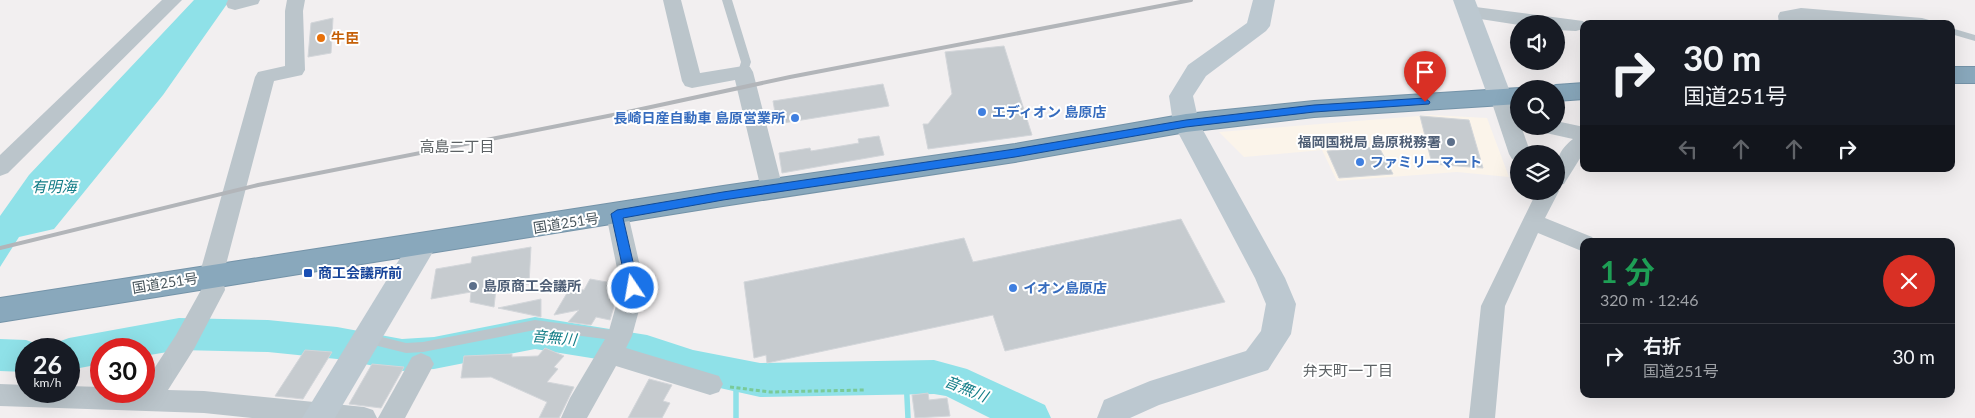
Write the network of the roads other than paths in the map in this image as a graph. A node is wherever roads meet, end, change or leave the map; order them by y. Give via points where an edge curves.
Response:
1 (173, 0) edge
2 (296, 0) edge
3 (672, 0) edge
4 (727, 0) edge
5 (1264, 0) edge
6 (1466, 6) edge
7 (1510, 15) edge
8 (1788, 20) edge
9 (1874, 20) edge
10 (1565, 25) edge
11 (1576, 26) dead end
12 (1955, 32) edge
13 (1975, 38) edge
14 (743, 72) junction
15 (1955, 75) edge
16 (1975, 75) edge
17 (1580, 91) edge
18 (1565, 92) edge
19 (1510, 106) edge
20 (1510, 108) edge
21 (1186, 123) junction
22 (1565, 130) edge
23 (1580, 133) edge
24 (1580, 144) edge
25 (1565, 164) edge
26 (0, 168) edge
27 (772, 189) junction
28 (1538, 203) edge
29 (617, 214) junction
30 (1580, 240) edge
31 (423, 245) junction
32 (211, 276) junction
33 (0, 310) edge
34 (615, 344) junction
35 (360, 349) junction
36 (422, 355) junction
37 (710, 384) road end
38 (155, 387) edge
39 (0, 395) edge
40 (90, 397) edge
41 (155, 399) edge
42 (320, 415) edge
43 (364, 418) edge
44 (391, 418) edge
45 (574, 418) edge
46 (1113, 418) edge
47 (1482, 418) edge

1 - 26 street
2 - 32 street via 295,70 265,77
3 - 14 street via 692,81
4 - 14 lane via 746,62
5 - 21 street via 1258,26 1196,71 1181,96
6 - 7 street
6 - 19 street
8 - 9 street via 1787,16 1801,14
10 - 11 street
12 - 13 lane
14 - 27 street
15 - 16 highway
17 - 18 highway
20 - 21 highway, 国道251号 via 1314,109
21 - 27 highway, 国道251号 via 1015,153
21 - 46 street via 1270,278 1281,304 1276,334 1257,361 1150,394 1116,410
22 - 23 street
24 - 25 street
27 - 29 highway, 国道251号
28 - 30 street
28 - 47 street via 1493,306
29 - 31 highway, 国道251号
29 - 34 street via 633,288
31 - 32 highway, 国道251号
31 - 35 street
32 - 33 highway, 国道251号
32 - 38 street via 213,290 185,342
34 - 36 lane via 535,325
34 - 37 street
34 - 45 street
35 - 36 lane via 406,348
35 - 42 street
36 - 44 street
39 - 40 street
41 - 42 street
42 - 43 street

